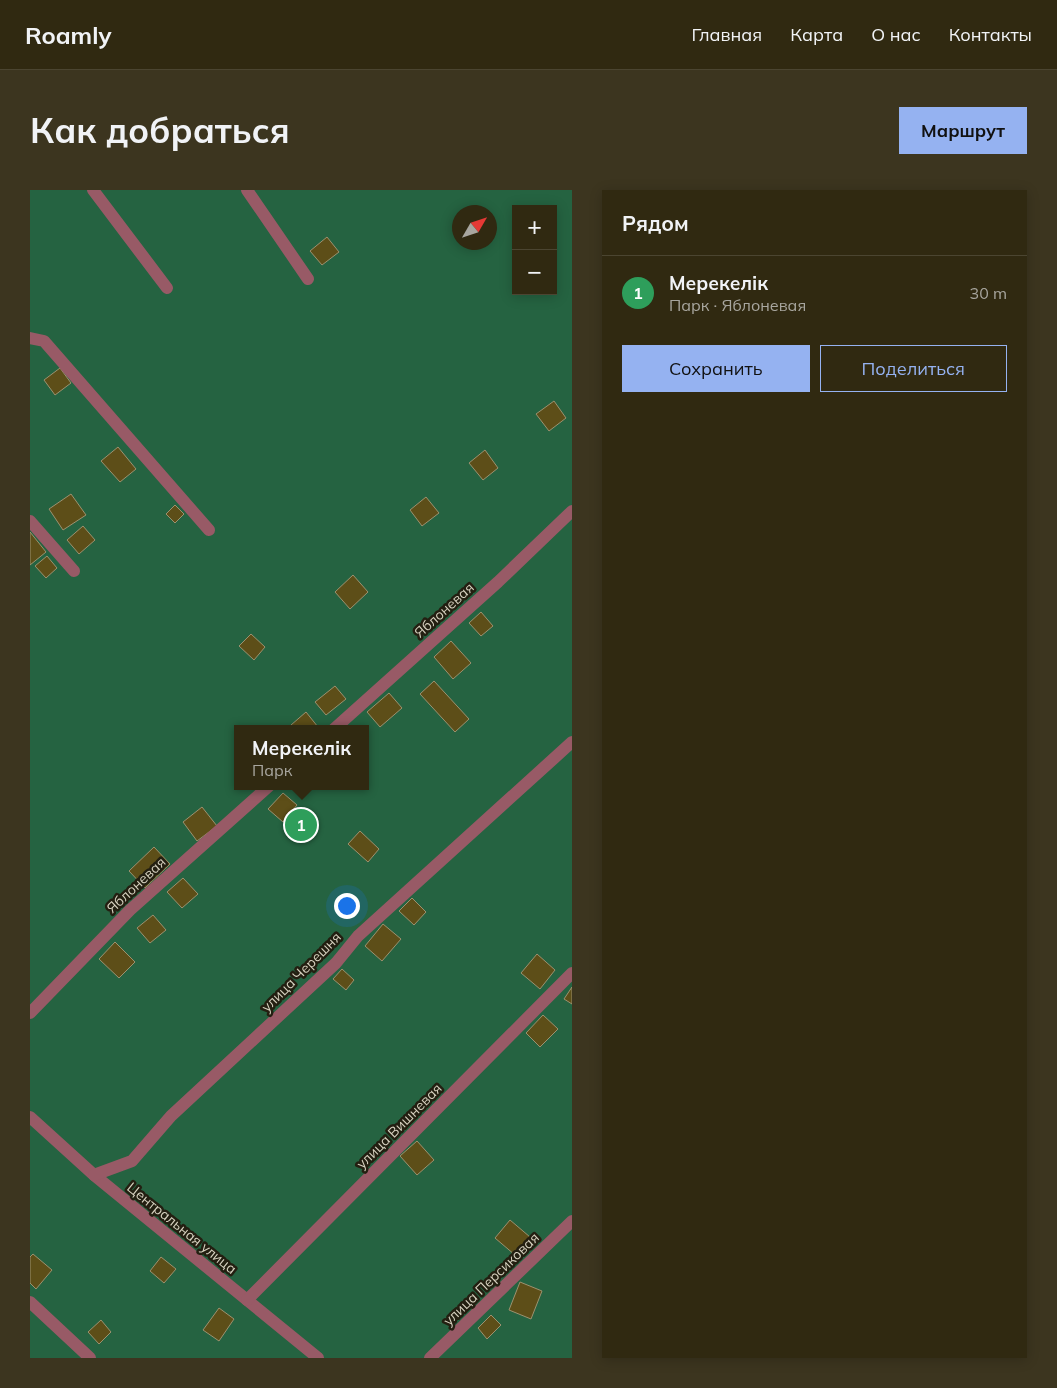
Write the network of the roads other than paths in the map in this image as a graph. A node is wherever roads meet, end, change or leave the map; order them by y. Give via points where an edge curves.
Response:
1 (93, 190) edge
2 (247, 190) edge
3 (308, 279) dead end
4 (168, 288) dead end
5 (30, 338) edge
6 (572, 511) edge
7 (30, 521) edge
8 (209, 530) dead end
9 (74, 571) dead end
10 (338, 725) edge
11 (572, 742) edge
12 (265, 790) edge
13 (572, 973) edge
14 (30, 1013) edge
15 (30, 1117) edge
16 (94, 1175) junction
17 (572, 1221) edge
18 (247, 1300) junction
19 (30, 1302) edge
20 (90, 1358) edge
21 (318, 1358) edge
22 (430, 1358) edge

1 - 4 street
2 - 3 street
5 - 8 street via 44,341
6 - 10 street, Яблоневая
7 - 9 street
11 - 16 street, улица Черешня via 358,936 336,963 171,1116 132,1161
12 - 14 street, Яблоневая via 130,910
13 - 18 street, улица Вишневая
15 - 16 street, Центральная улица
16 - 18 street, Центральная улица
17 - 22 street, улица Персиковая
18 - 21 street, Центральная улица
19 - 20 street

